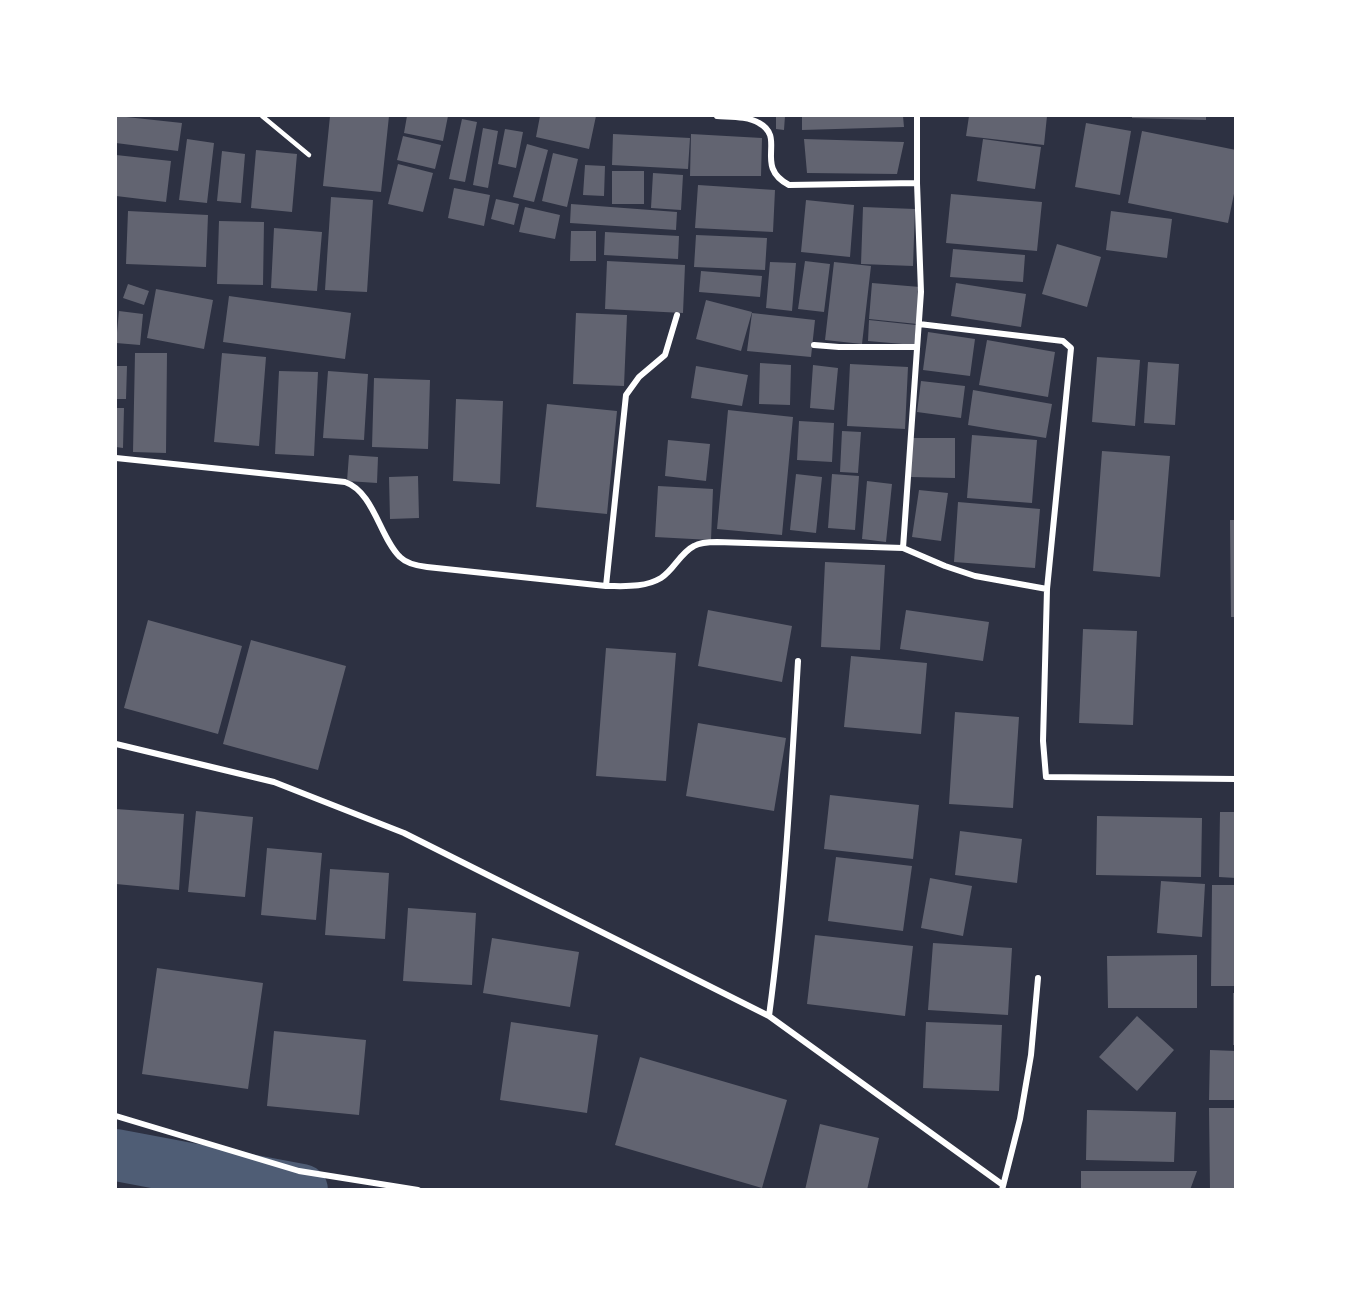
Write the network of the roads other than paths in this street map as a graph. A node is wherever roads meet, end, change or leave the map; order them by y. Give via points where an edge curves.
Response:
1 (262, 116) edge
2 (717, 116) edge
3 (917, 116) edge
4 (309, 155) dead end
5 (917, 183) junction
6 (676, 315) dead end
7 (919, 324) junction
8 (814, 345) dead end
9 (916, 347) junction
10 (116, 458) edge
11 (903, 548) junction
12 (606, 586) junction
13 (1047, 589) junction
14 (798, 661) dead end
15 (116, 744) edge
16 (1236, 779) edge
17 (1038, 978) dead end
18 (769, 1016) junction
19 (116, 1116) edge
20 (1003, 1187) edge
21 (418, 1190) edge

1 - 4 lane
2 - 5 street via 757,121 768,129 772,166 779,180 789,186
3 - 5 street
5 - 7 street
6 - 12 street via 665,355 639,377 626,395
7 - 9 street
7 - 13 street via 1063,341 1071,348
8 - 9 street
9 - 11 street
10 - 12 street via 345,482 359,490 400,557 414,565
11 - 12 street via 705,543 695,545 663,577 650,584
11 - 13 street via 975,576
13 - 16 street via 1043,741 1046,777
14 - 18 street via 788,842
15 - 18 street via 274,782 404,833
17 - 20 street via 1029,1066
18 - 20 street
19 - 21 street via 299,1171

